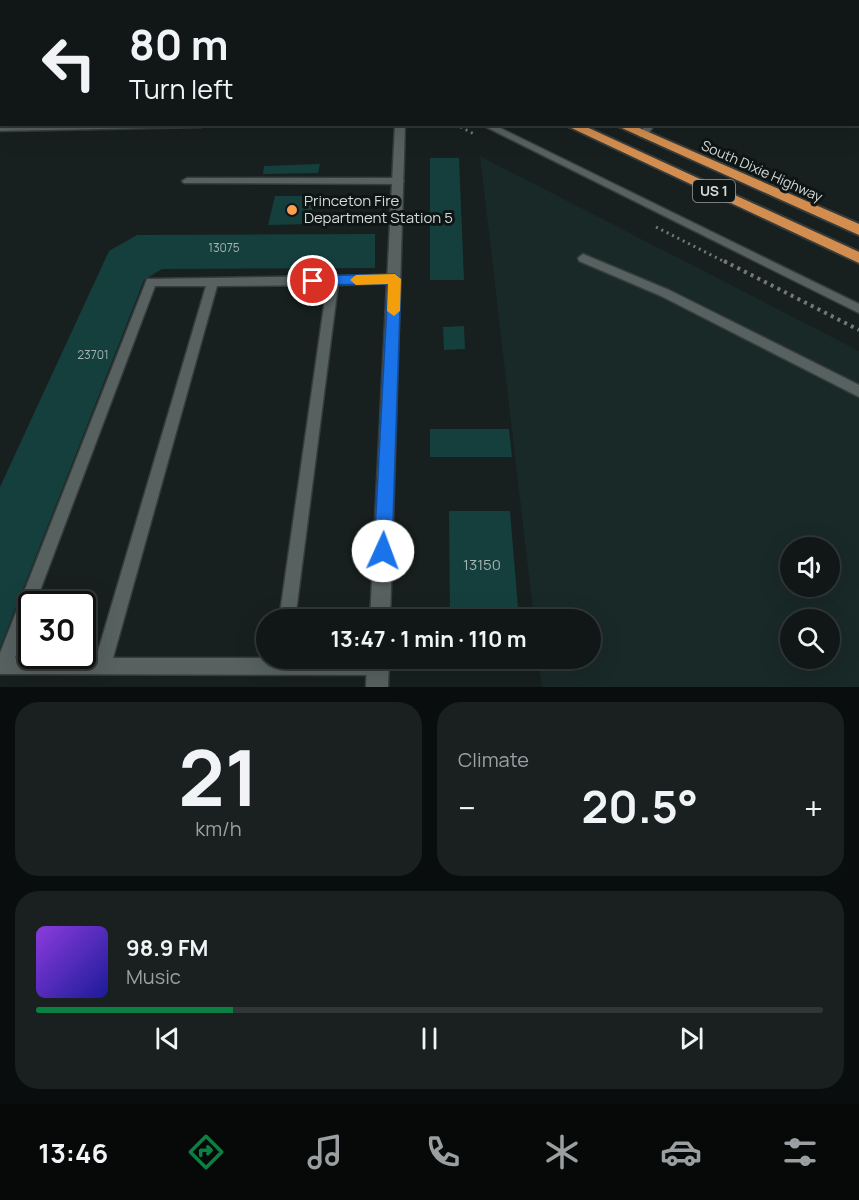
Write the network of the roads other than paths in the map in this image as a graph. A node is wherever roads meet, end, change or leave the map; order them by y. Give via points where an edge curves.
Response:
1 (100, 126) edge
2 (400, 126) edge
3 (488, 126) edge
4 (573, 126) edge
5 (628, 126) edge
6 (0, 128) edge
7 (647, 130) edge
8 (187, 181) dead end
9 (399, 181) junction
10 (859, 230) edge
11 (583, 258) dead end
12 (859, 258) edge
13 (395, 279) junction
14 (213, 281) junction
15 (333, 281) junction
16 (859, 309) edge
17 (859, 391) edge
18 (288, 609) edge
19 (380, 609) edge
20 (256, 663) edge
21 (102, 666) junction
22 (2, 671) edge

1 - 6 lane
2 - 9 street
3 - 16 lane
4 - 12 highway, US 1
5 - 7 highway, South Dixie Highway / US 1
7 - 10 highway, South Dixie Highway / US 1
8 - 9 lane
9 - 13 street
11 - 17 lane via 665,293
13 - 15 lane
13 - 19 street
14 - 15 lane
14 - 21 lane
14 - 22 lane via 151,282
15 - 18 lane
20 - 21 lane
21 - 22 lane

